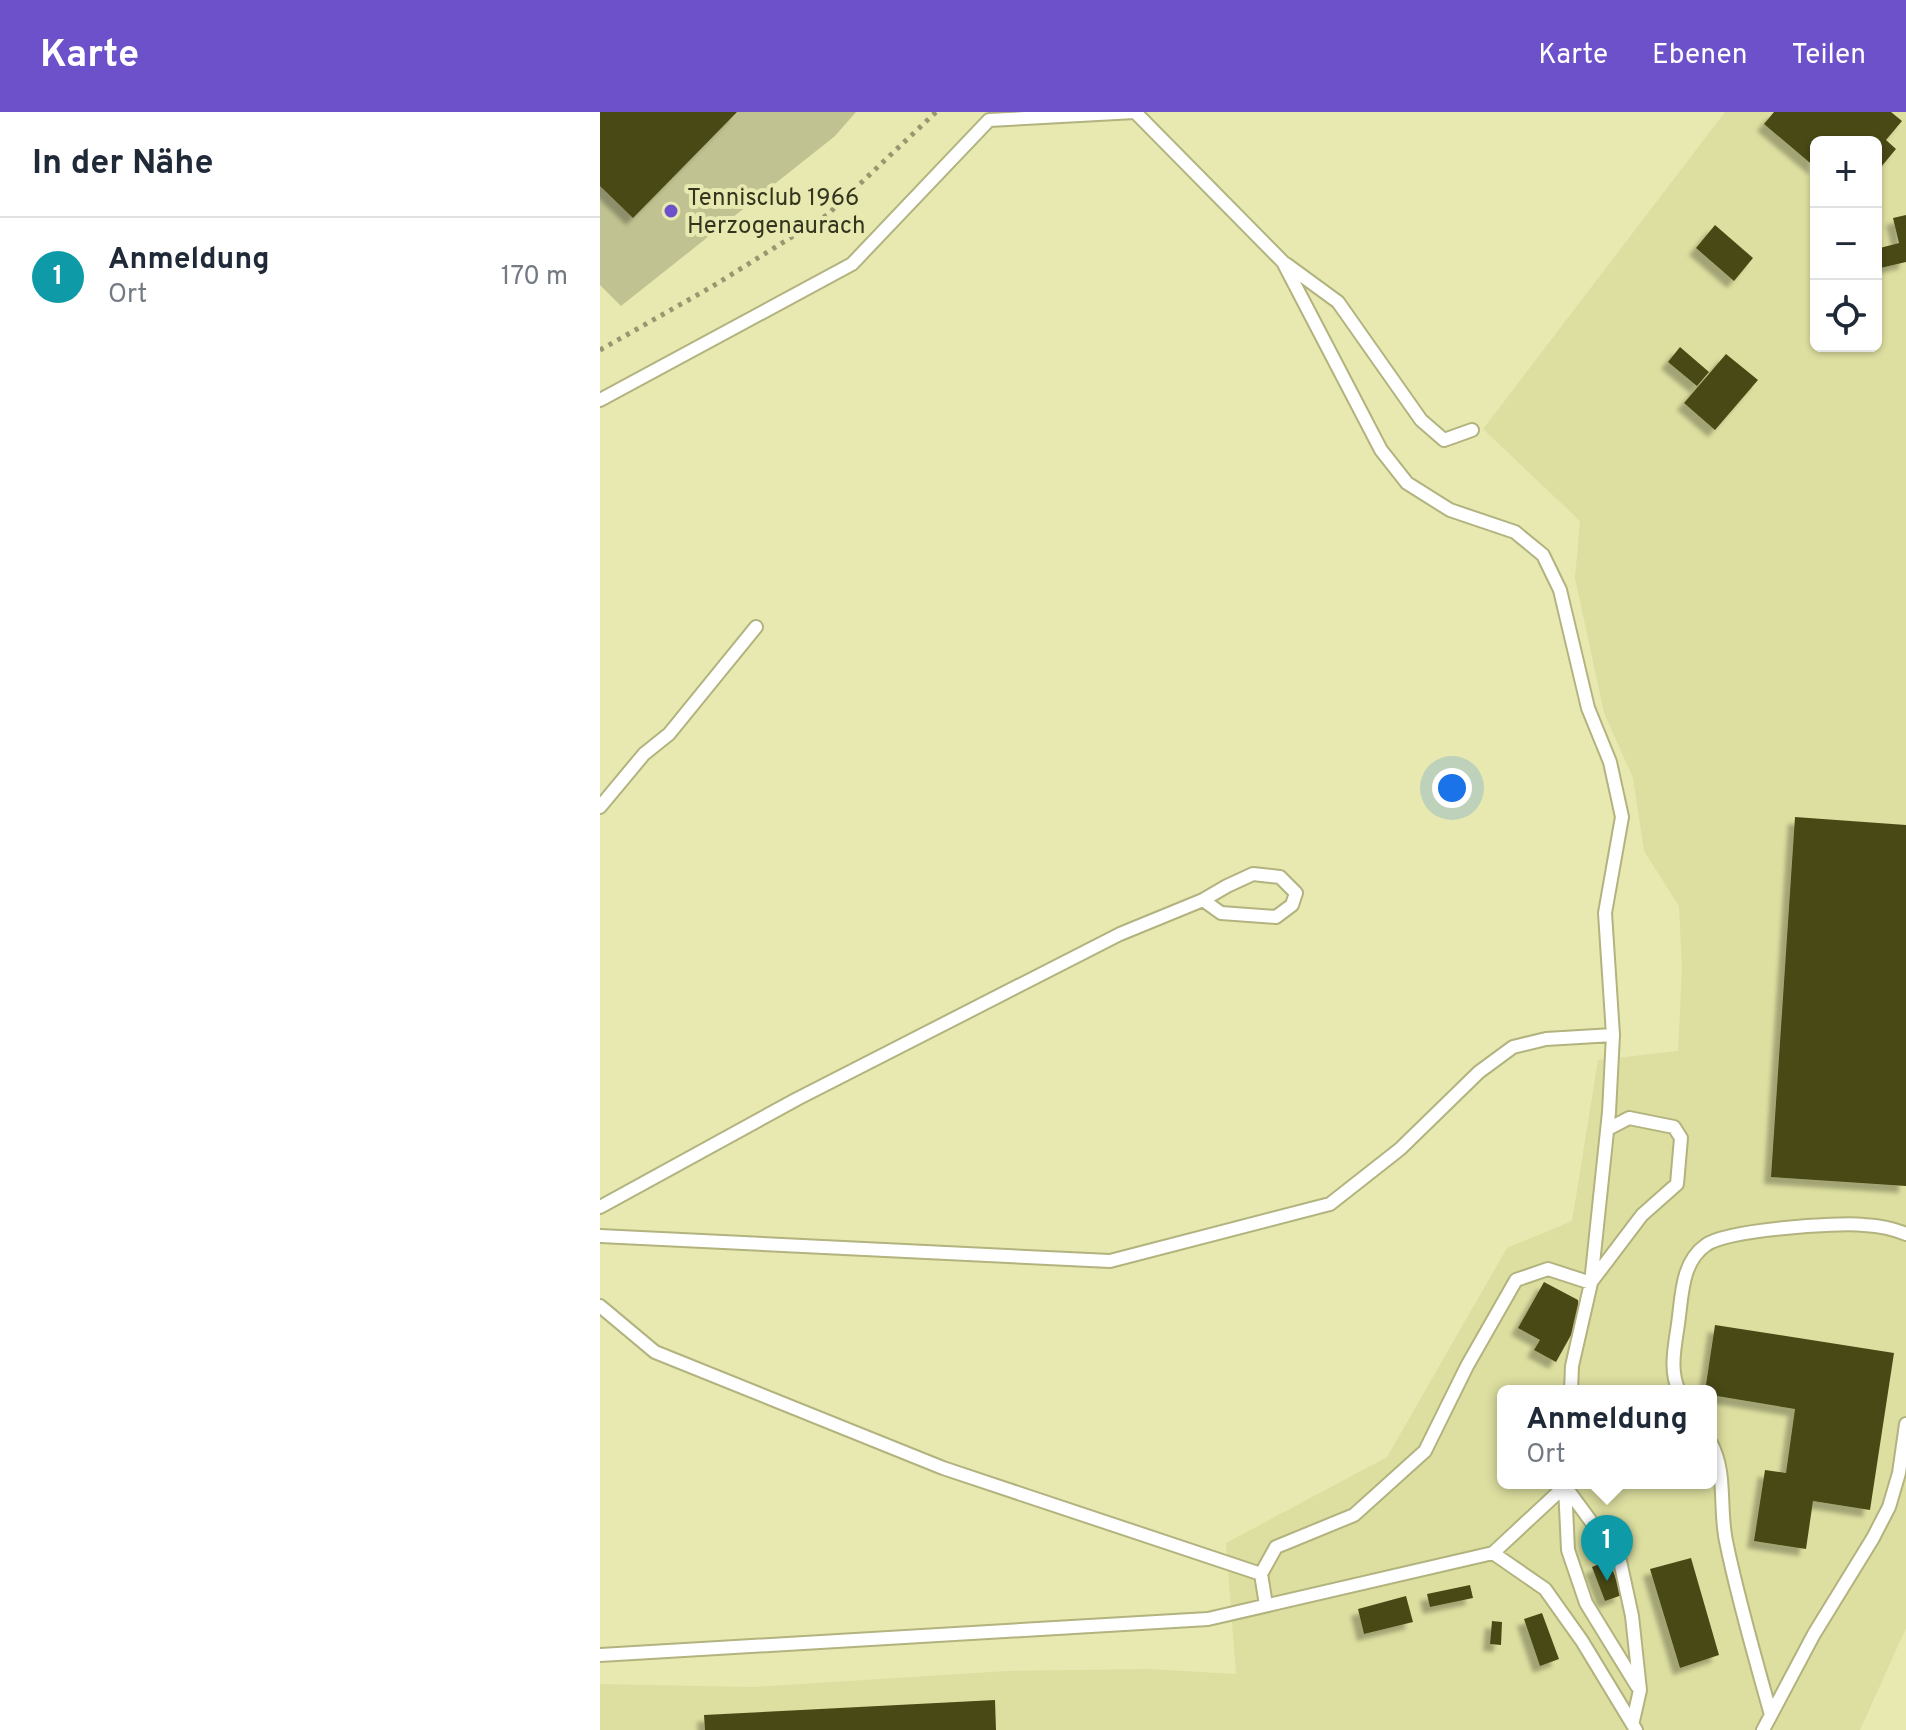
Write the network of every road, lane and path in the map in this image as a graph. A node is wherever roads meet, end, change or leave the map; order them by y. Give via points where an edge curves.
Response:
1 (936, 112) edge
2 (1283, 262) junction
3 (600, 350) edge
4 (600, 400) edge
5 (1472, 430) dead end
6 (756, 627) dead end
7 (600, 807) edge
8 (1203, 900) junction
9 (1613, 1035) junction
10 (1608, 1129) junction
11 (600, 1207) edge
12 (1906, 1234) edge
13 (600, 1236) edge
14 (1591, 1283) junction
15 (600, 1306) edge
16 (1571, 1385) edge
17 (1678, 1385) edge
18 (1906, 1424) edge
19 (1717, 1455) edge
20 (1561, 1489) edge
21 (1566, 1489) edge
22 (1570, 1489) edge
23 (1493, 1553) junction
24 (1261, 1574) junction
25 (1266, 1605) junction
26 (600, 1655) edge
27 (1640, 1690) junction
28 (1771, 1715) junction
29 (1635, 1726) edge
30 (1763, 1730) edge

1 - 3 path via 827,215
2 - 4 lane via 1135,112 989,120 852,264
2 - 5 lane via 1338,302 1421,420 1444,440
2 - 9 lane via 1381,450 1407,483 1450,510 1515,532 1543,555 1560,590 1588,708 1610,762 1622,817 1605,913
6 - 7 lane via 669,734 644,754
8 - 8 lane via 1253,874 1280,877 1296,893 1292,905 1276,917 1221,913
8 - 11 lane via 1120,934 797,1099
9 - 10 lane
9 - 13 lane via 1546,1039 1513,1047 1330,1204 1110,1261
10 - 14 lane
10 - 14 lane via 1629,1118 1674,1127 1681,1138 1677,1184 1642,1215
12 - 17 lane via 1860,1224 1740,1233 1705,1245 1685,1273 1673,1363
14 - 16 lane
14 - 24 lane via 1548,1269 1516,1280 1425,1451 1354,1515 1276,1547
15 - 24 lane via 655,1352 943,1468
18 - 28 lane via 1889,1507
19 - 28 lane via 1725,1536
20 - 23 lane
21 - 27 lane via 1568,1550 1586,1603
22 - 27 lane via 1620,1561
23 - 25 lane
23 - 29 lane via 1545,1589
24 - 25 lane
25 - 26 lane via 1208,1619
27 - 29 lane
28 - 30 lane

